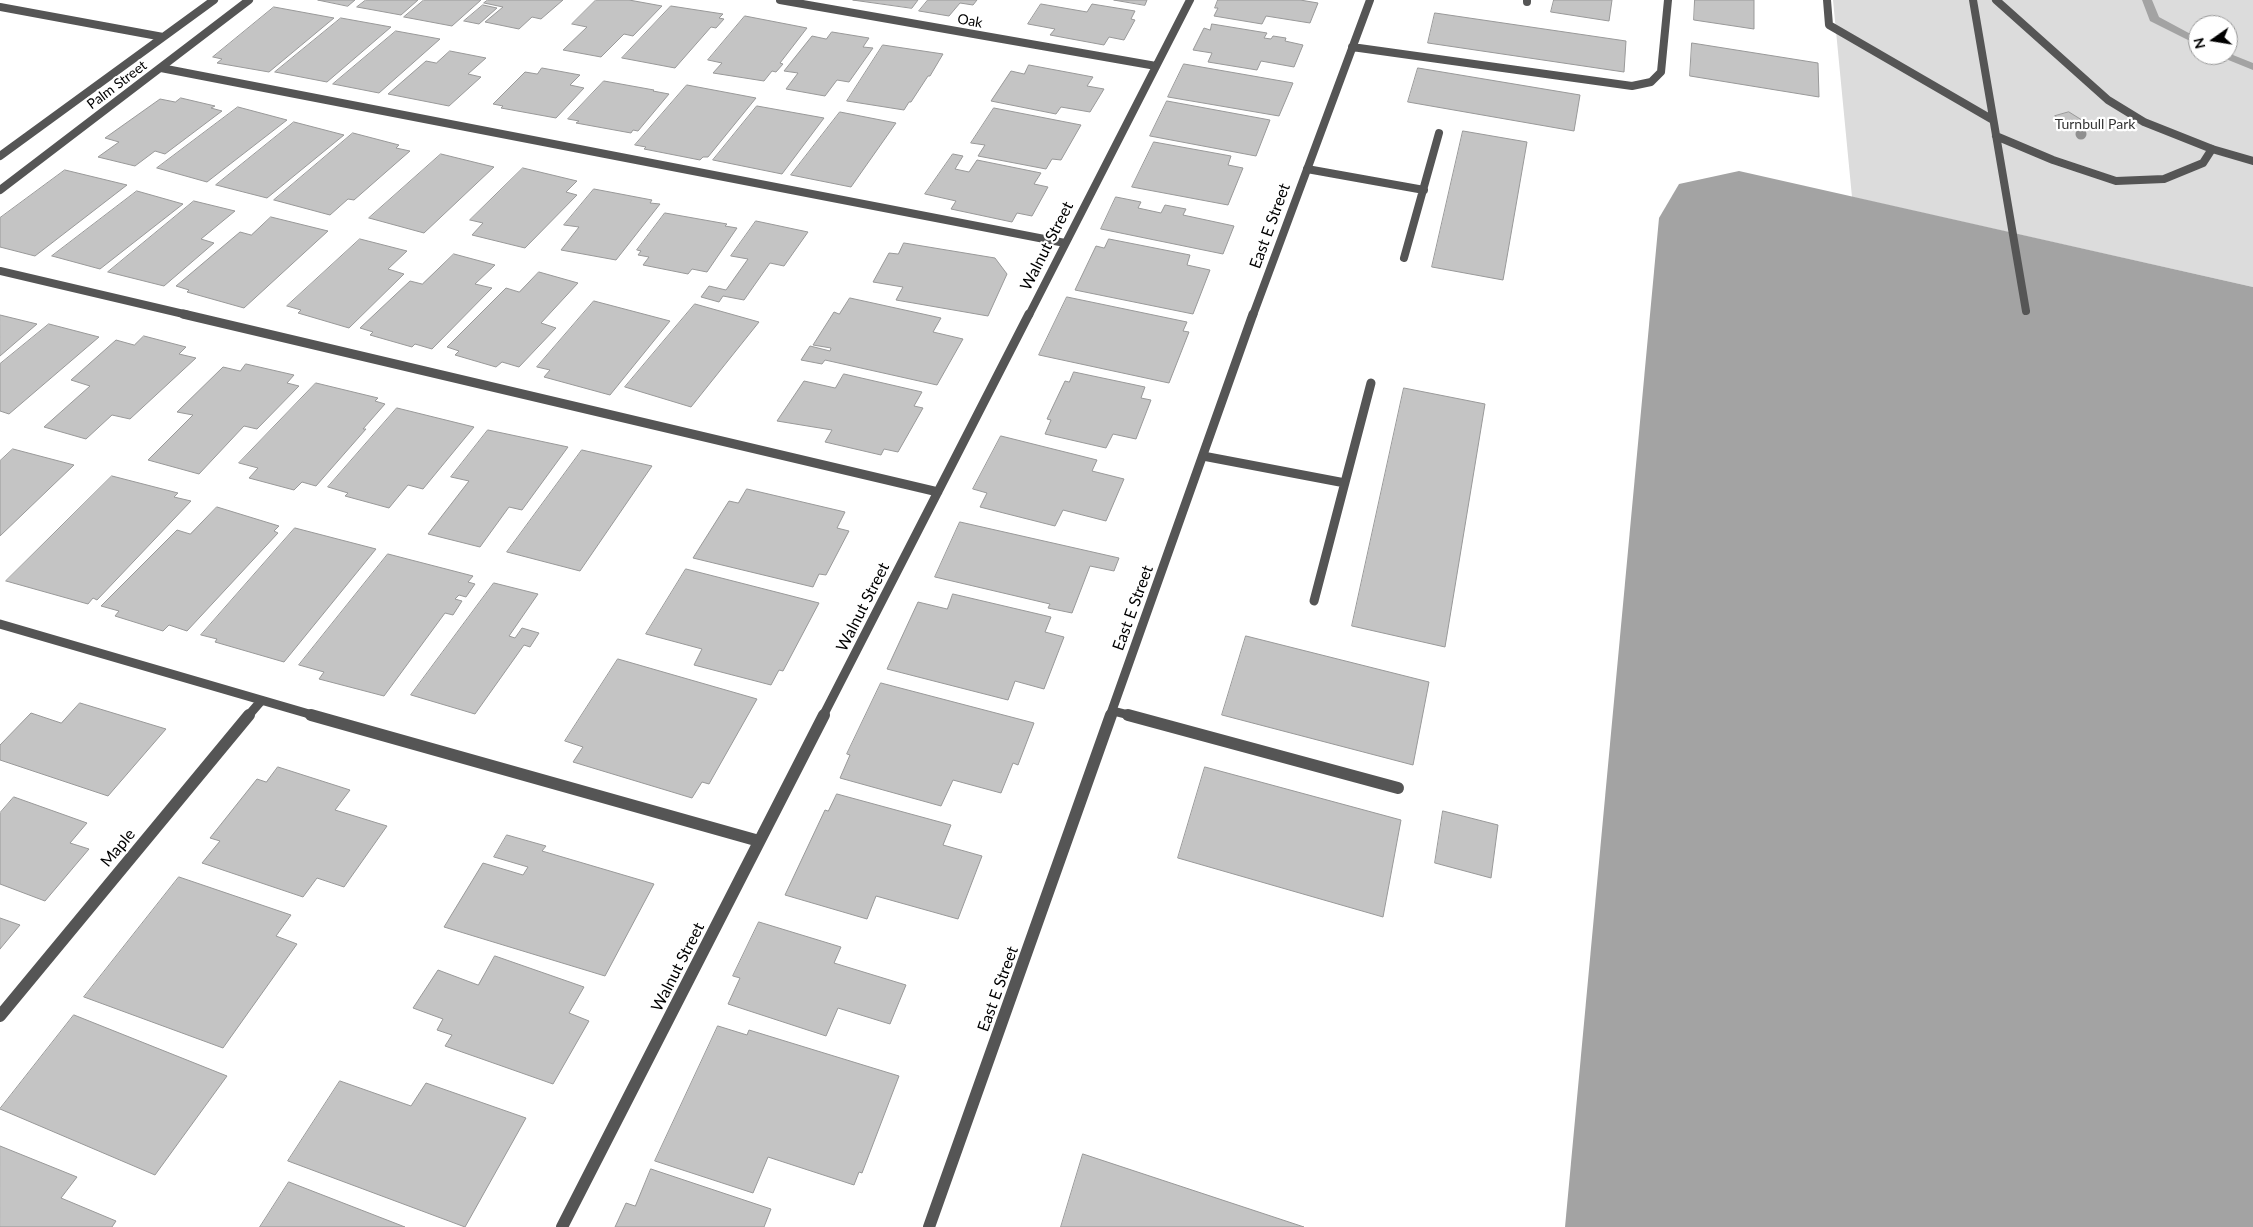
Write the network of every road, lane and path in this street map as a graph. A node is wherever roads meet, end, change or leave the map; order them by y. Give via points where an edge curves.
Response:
1 (214, 0) edge
2 (249, 0) edge
3 (780, 0) edge
4 (1190, 0) edge
5 (1370, 0) edge
6 (1668, 0) edge
7 (1827, 0) edge
8 (1973, 0) edge
9 (1996, 0) edge
10 (0, 7) edge
11 (163, 37) junction
12 (1352, 47) junction
13 (1156, 66) junction
14 (160, 68) junction
15 (1993, 120) junction
16 (1439, 133) dead end
17 (1996, 136) junction
18 (2212, 149) junction
19 (0, 156) edge
20 (2253, 161) edge
21 (1307, 169) junction
22 (0, 190) edge
23 (1424, 190) junction
24 (1065, 243) junction
25 (1404, 258) dead end
26 (0, 271) edge
27 (2026, 311) dead end
28 (1371, 383) dead end
29 (1203, 456) junction
30 (1345, 483) junction
31 (938, 492) junction
32 (1314, 601) dead end
33 (0, 624) edge
34 (261, 701) junction
35 (1113, 711) junction
36 (1398, 788) dead end
37 (760, 842) junction
38 (0, 1016) edge
39 (562, 1227) edge
40 (929, 1227) edge

1 - 11 street
2 - 14 street, Palm Street
3 - 13 street, Oak
4 - 13 street, Walnut Street
5 - 12 street, East E Street
6 - 12 street via 1661,72 1651,82 1632,86
7 - 15 street via 1830,25
8 - 15 street
9 - 18 street via 2108,100 2144,122
10 - 11 street
11 - 19 street
12 - 21 street, East E Street
13 - 24 street, Walnut Street
14 - 22 street, Palm Street
14 - 24 street
15 - 17 street
16 - 23 street
17 - 18 street via 2053,160 2116,180 2164,179 2203,163
17 - 27 street
18 - 20 street
21 - 23 street
21 - 29 street, East E Street
23 - 25 street
24 - 31 street, Walnut Street
26 - 31 street
28 - 30 street
29 - 30 street
29 - 35 street, East E Street
30 - 32 street
31 - 37 street, Walnut Street
33 - 34 street
34 - 37 street
34 - 38 street, Maple
35 - 36 street
35 - 40 street, East E Street
37 - 39 street, Walnut Street

